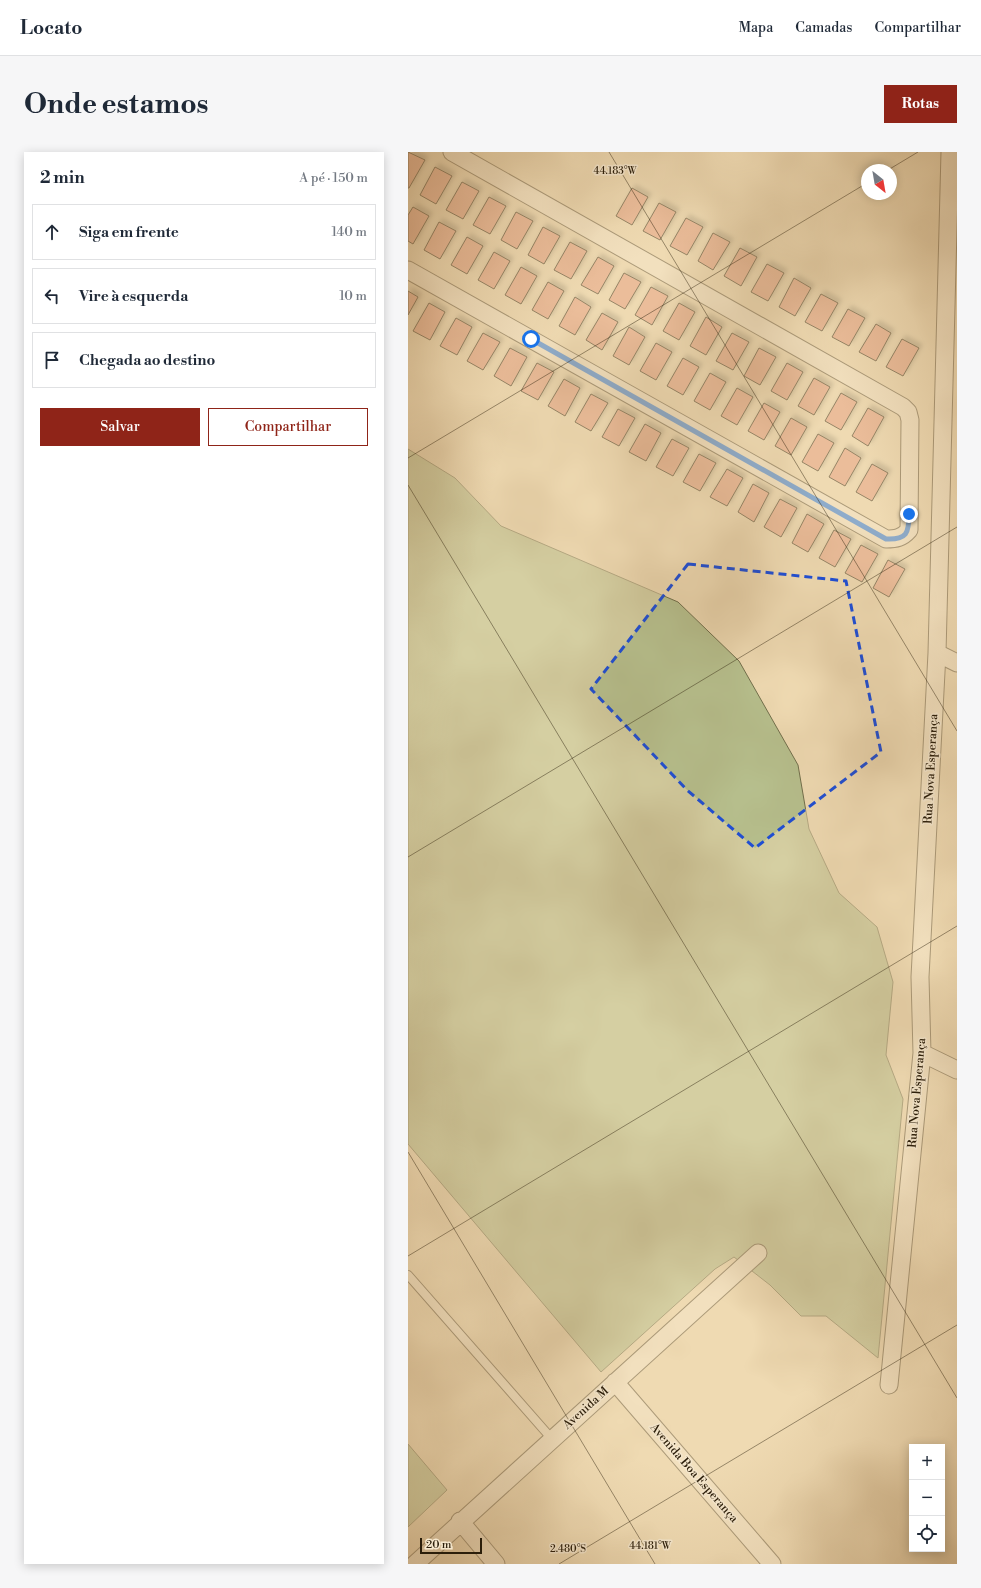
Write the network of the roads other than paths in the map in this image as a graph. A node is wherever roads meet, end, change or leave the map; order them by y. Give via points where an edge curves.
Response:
1 (452, 152) edge
2 (950, 152) edge
3 (408, 270) edge
4 (937, 653) junction
5 (957, 663) edge
6 (922, 1053) junction
7 (957, 1070) edge
8 (758, 1253) dead end
9 (408, 1275) edge
10 (615, 1382) junction
11 (889, 1385) dead end
12 (552, 1439) junction
13 (460, 1522) junction
14 (415, 1564) edge
15 (496, 1564) edge
16 (772, 1564) edge

1 - 3 street via 903,407 908,412 910,420 909,530 904,536 886,539
2 - 4 street, Rua Nova Esperança
4 - 5 street
4 - 6 street, Rua Nova Esperança via 920,977
6 - 7 street
6 - 11 street, Rua Nova Esperança
8 - 10 street, Avenida M
9 - 12 lane
10 - 12 street, Avenida M
10 - 16 street, Avenida Boa Esperança
12 - 13 street, Avenida M
13 - 14 street, Avenida M
13 - 15 street

